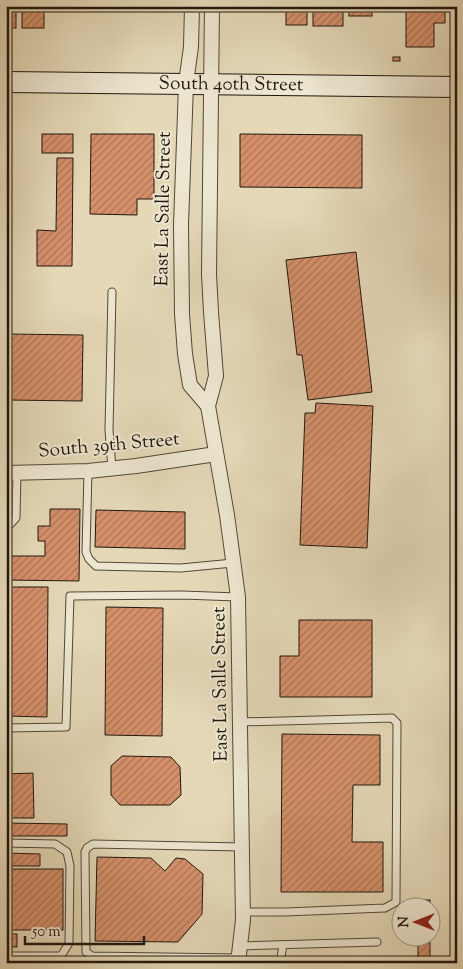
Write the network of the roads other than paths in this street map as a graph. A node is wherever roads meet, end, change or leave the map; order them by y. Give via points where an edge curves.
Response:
1 (192, 6) edge
2 (212, 6) edge
3 (6, 82) edge
4 (186, 83) junction
5 (211, 83) junction
6 (457, 87) edge
7 (112, 292) dead end
8 (208, 406) junction
9 (216, 454) junction
10 (112, 469) junction
11 (88, 471) junction
12 (12, 473) edge
13 (6, 529) edge
14 (234, 563) junction
15 (238, 597) junction
16 (241, 722) junction
17 (6, 728) edge
18 (6, 843) edge
19 (243, 847) junction
20 (243, 912) junction
21 (377, 942) dead end
22 (283, 944) junction
23 (6, 956) edge
24 (239, 956) edge
25 (280, 963) edge

1 - 4 street, East La Salle Street
2 - 5 street, East La Salle Street
3 - 4 main road, South 40th Street
4 - 5 main road, South 40th Street
4 - 8 street, East La Salle Street via 180,271 182,314 190,385
5 - 6 main road, South 40th Street
5 - 8 street, East La Salle Street via 209,274 216,376
7 - 10 lane via 109,430
8 - 9 street, East La Salle Street
9 - 10 street, South 39th Street
9 - 14 street, East La Salle Street
10 - 11 street, South 39th Street
11 - 12 street, South 39th Street
11 - 14 lane via 86,552 96,566 181,568
12 - 13 lane via 16,518
14 - 15 street, East La Salle Street
15 - 16 street, East La Salle Street
15 - 17 lane via 70,596 66,728
16 - 19 street, East La Salle Street
16 - 20 lane via 392,718 397,723 396,902 385,908
18 - 23 lane via 55,844 67,852 70,866 69,944 65,951 61,956
19 - 20 street, East La Salle Street
19 - 24 lane via 93,844 85,852 86,952 92,956
20 - 24 street, East La Salle Street
21 - 22 lane
22 - 24 lane
22 - 25 lane

